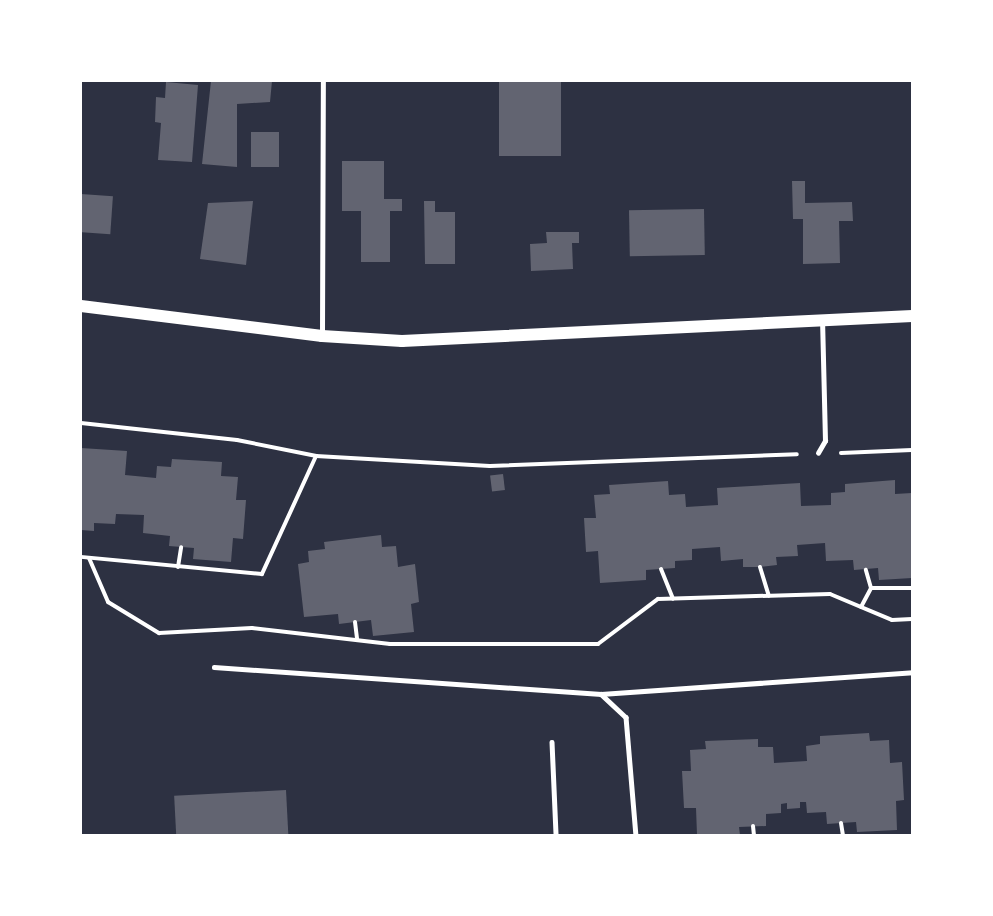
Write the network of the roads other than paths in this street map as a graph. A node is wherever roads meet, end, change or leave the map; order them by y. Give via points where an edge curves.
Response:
1 (323, 81) edge
2 (81, 306) edge
3 (912, 316) edge
4 (822, 321) junction
5 (322, 336) junction
6 (818, 453) road end
7 (214, 667) dead end
8 (912, 672) edge
9 (601, 694) junction
10 (552, 741) dead end
11 (556, 835) edge
12 (636, 835) edge

1 - 5 lane
2 - 5 main road
3 - 4 main road
4 - 5 main road via 402,341
4 - 6 lane via 825,441
7 - 9 lane
8 - 9 lane
9 - 12 lane via 626,717
10 - 11 lane

